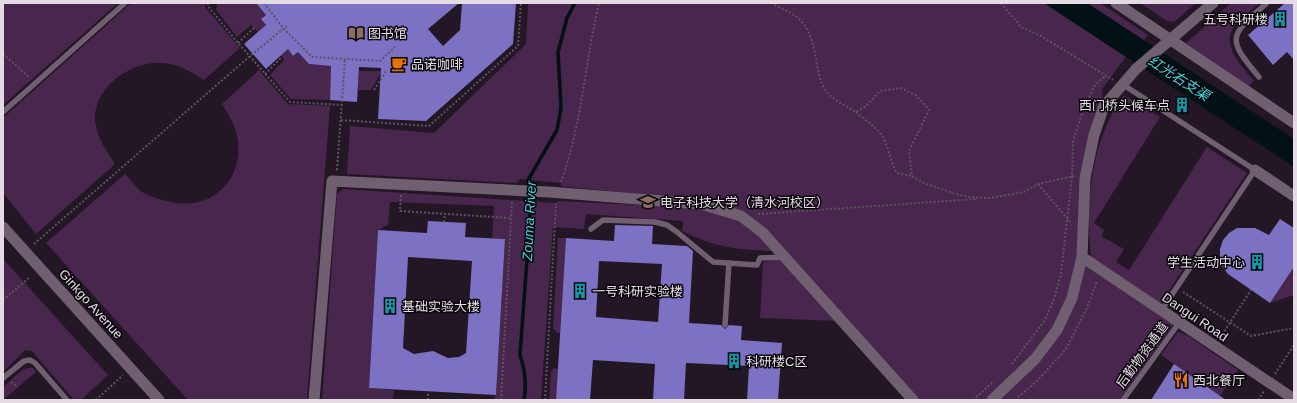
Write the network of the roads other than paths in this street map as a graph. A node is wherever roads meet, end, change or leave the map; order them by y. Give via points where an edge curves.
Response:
1 (125, 3) edge
2 (1116, 3) edge
3 (1213, 3) edge
4 (1266, 3) edge
5 (1170, 39) junction
6 (1259, 76) dead end
7 (1122, 84) junction
8 (3, 112) edge
9 (1294, 123) edge
10 (1255, 170) junction
11 (1294, 196) edge
12 (3, 227) edge
13 (591, 229) dead end
14 (785, 258) junction
15 (1082, 258) junction
16 (729, 263) junction
17 (1161, 311) junction
18 (1179, 323) junction
19 (725, 325) dead end
20 (3, 378) edge
21 (1286, 397) edge
22 (67, 400) edge
23 (159, 400) edge
24 (314, 400) edge
25 (913, 400) edge
26 (992, 400) edge
27 (1123, 400) edge

1 - 8 lane
2 - 5 street
3 - 5 street
4 - 6 lane via 1239,28 1236,40 1237,49
5 - 7 street
5 - 9 street
7 - 10 lane
7 - 15 street via 1104,106 1094,135 1085,178
10 - 11 street
10 - 17 lane
12 - 23 street, Ginkgo Avenue
13 - 16 lane via 603,220 655,222 678,232 713,262
14 - 16 lane via 760,258 757,265
14 - 24 street via 763,233 741,216 701,204 332,181
14 - 25 street
15 - 17 street, Dangui Road
15 - 26 street via 1072,298 1057,330 1035,359
16 - 19 lane
17 - 18 street, Dangui Road
18 - 21 street, Dangui Road
18 - 27 lane, 后勤物资通道
20 - 22 lane via 24,361 30,360

